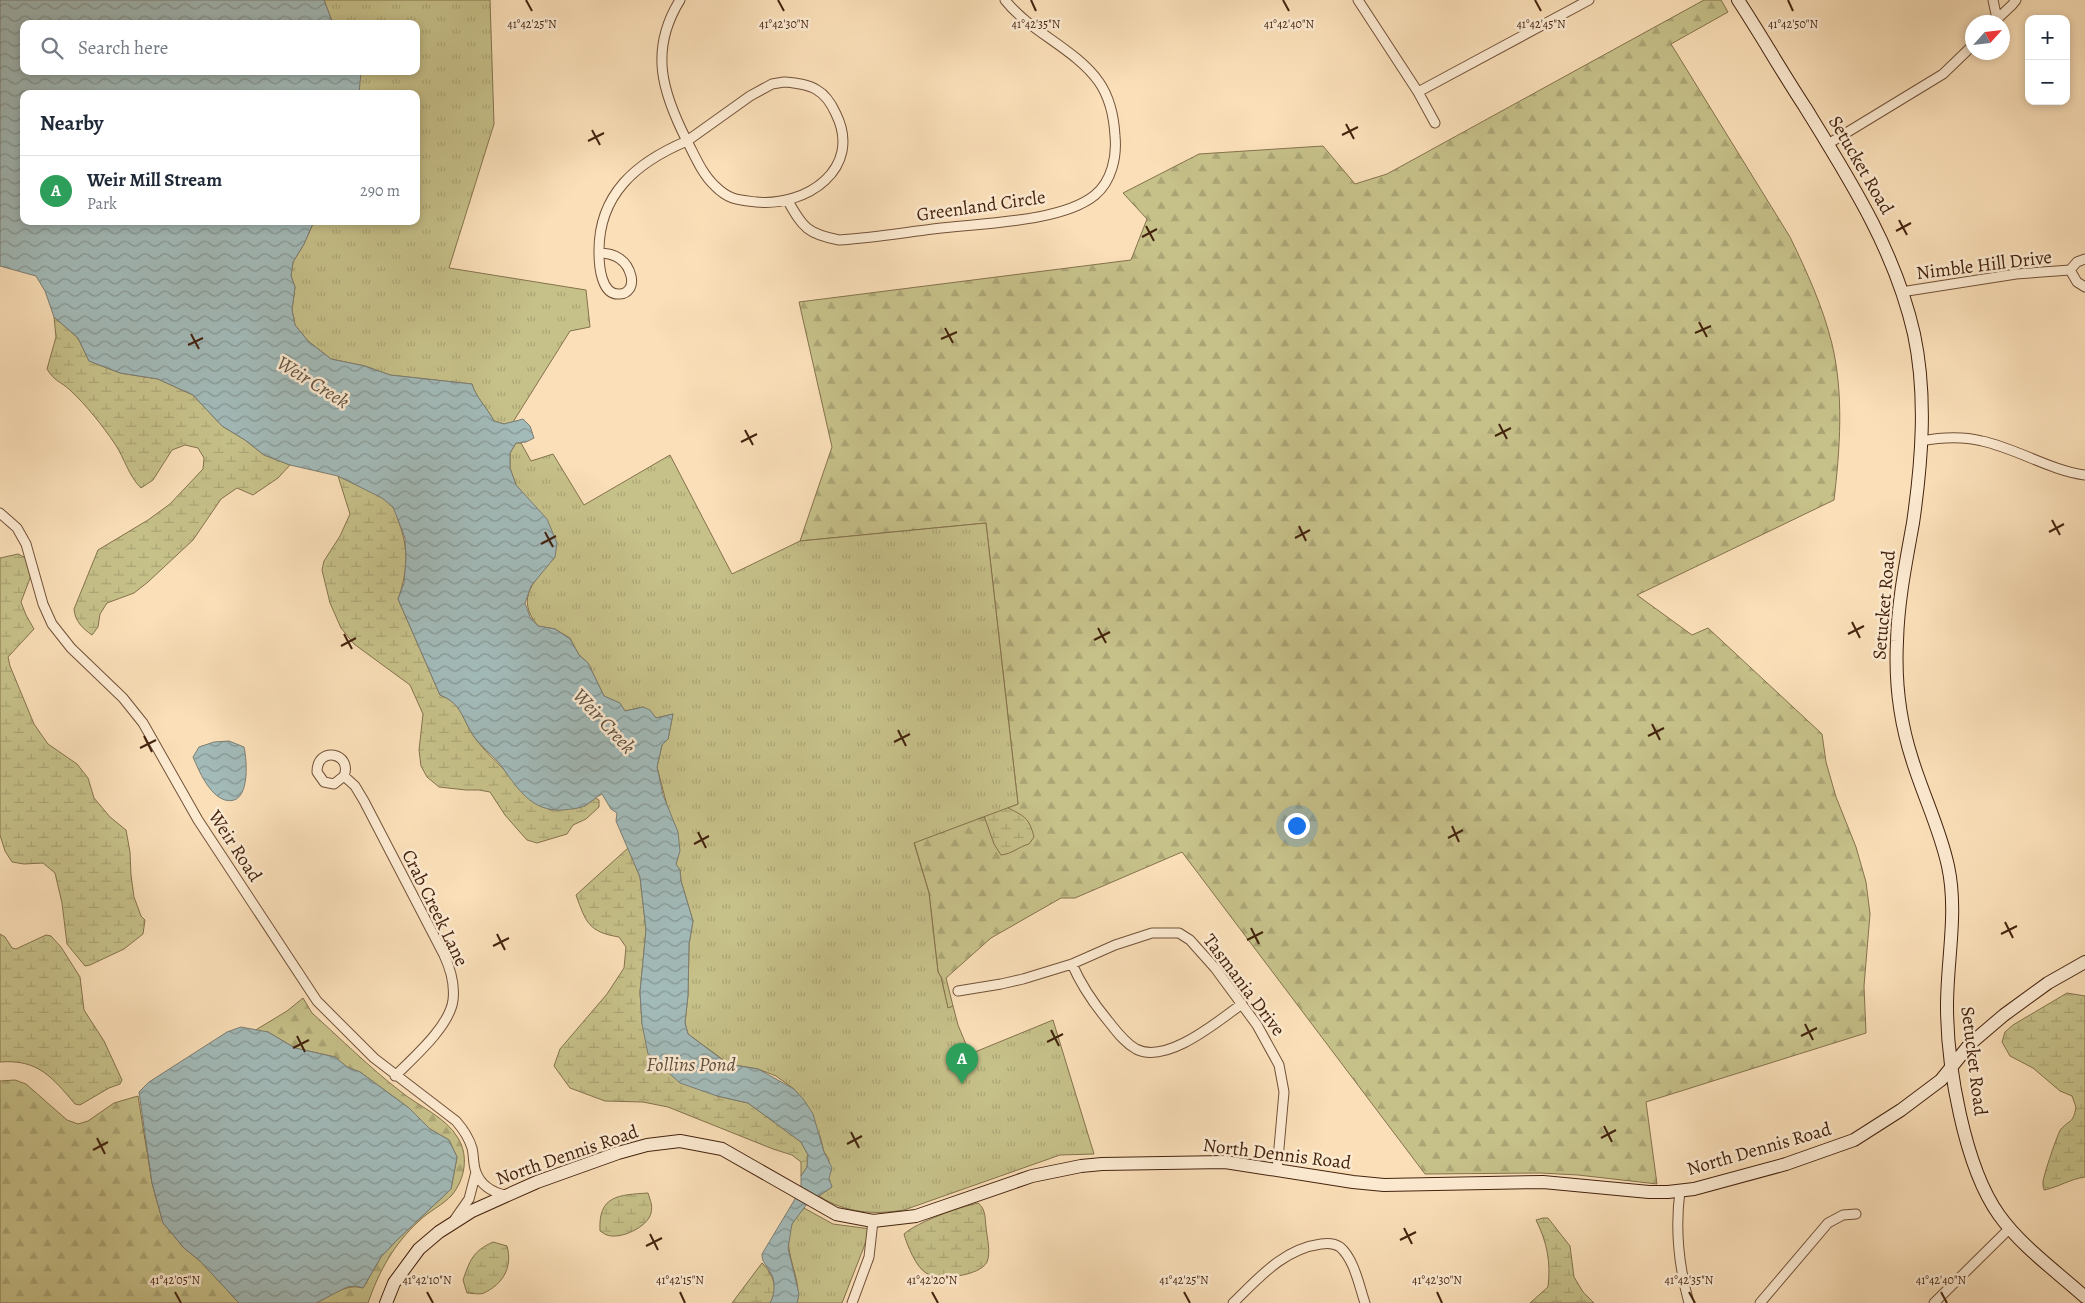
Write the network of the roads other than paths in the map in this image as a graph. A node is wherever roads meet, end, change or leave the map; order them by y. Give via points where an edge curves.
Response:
1 (680, 0) edge
2 (1005, 0) edge
3 (1358, 0) edge
4 (1589, 0) edge
5 (1738, 0) edge
6 (1993, 0) edge
7 (2016, 0) edge
8 (1994, 15) edge
9 (2002, 15) edge
10 (1965, 53) edge
11 (1418, 92) junction
12 (1435, 123) dead end
13 (687, 141) junction
14 (1828, 144) junction
15 (788, 201) junction
16 (599, 253) junction
17 (2085, 259) edge
18 (2070, 270) junction
19 (2085, 287) edge
20 (1902, 292) junction
21 (1921, 441) junction
22 (2085, 476) edge
23 (0, 513) edge
24 (344, 776) dead end
25 (2085, 962) edge
26 (1072, 964) junction
27 (958, 991) dead end
28 (1242, 1004) junction
29 (1952, 1068) junction
30 (395, 1076) junction
31 (1277, 1170) junction
32 (476, 1172) junction
33 (1680, 1190) junction
34 (505, 1195) junction
35 (1856, 1214) dead end
36 (453, 1221) junction
37 (872, 1221) junction
38 (2010, 1228) junction
39 (2085, 1297) edge
40 (386, 1303) edge
41 (852, 1303) edge
42 (1233, 1303) edge
43 (1365, 1303) edge
44 (1689, 1303) edge
45 (1760, 1303) edge
46 (1934, 1303) edge

1 - 13 street via 667,24 661,67 672,110
2 - 15 street, Greenland Circle via 1036,29 1087,68 1100,82 1108,99 1116,153 1112,169 1096,195 1064,210 1017,221 839,240 819,236 803,226
3 - 11 street
4 - 11 street
5 - 14 main road, Setucket Road
6 - 8 street
7 - 9 street
10 - 14 street via 1943,74
11 - 12 street
13 - 15 street via 714,185 734,200
13 - 15 street via 772,84 795,83 817,90 840,121 843,134 841,158 827,179
13 - 16 street via 652,159 626,180 605,212 599,235
14 - 20 main road, Setucket Road via 1872,219
16 - 16 street via 624,260 632,280 626,292 613,293 604,284
17 - 18 street, Nimble Hill Drive
18 - 19 street, Nimble Hill Drive via 2077,282
18 - 20 street, Nimble Hill Drive via 2016,274
20 - 21 main road, Setucket Road via 1914,333 1918,362
21 - 22 street via 1952,437 1983,441
21 - 29 main road, Setucket Road via 1903,576 1897,665 1908,745 1942,845 1951,886 1947,1006
23 - 30 street, Weir Road via 22,537 42,604 58,633 143,723 206,834 317,1001
24 - 30 street, Crab Creek Lane via 355,786 368,808 444,955 454,986 453,1002 441,1028
25 - 29 main road, North Dennis Road via 2048,983 2004,1015 1970,1044
26 - 27 street, Tasmania Drive via 1001,984
26 - 28 street, Tasmania Drive via 1152,933 1179,933 1202,953
26 - 28 street via 1086,991 1122,1038 1137,1049 1148,1052 1163,1051 1192,1039
28 - 31 street, Tasmania Drive via 1280,1065 1284,1117
29 - 33 main road, North Dennis Road via 1923,1095 1854,1140 1763,1171
29 - 38 main road, Setucket Road via 1971,1157 1993,1206
30 - 32 street, Weir Road via 462,1128 472,1147
31 - 33 main road, North Dennis Road via 1384,1184 1543,1182 1633,1191
31 - 37 main road, North Dennis Road via 1210,1162 1081,1166 1032,1176 916,1216
32 - 34 street, Weir Road via 486,1188
32 - 36 street, Weir Road via 469,1199
33 - 44 street via 1677,1212 1679,1245
34 - 36 main road, North Dennis Road
34 - 37 main road, North Dennis Road via 618,1153 680,1142 722,1149 836,1214
35 - 45 street via 1843,1215 1828,1223
36 - 40 main road, North Dennis Road via 419,1249 394,1283
37 - 41 street via 869,1257
38 - 39 main road, Setucket Road
38 - 46 street
42 - 43 street via 1288,1254 1308,1246 1330,1243 1338,1246 1352,1264

